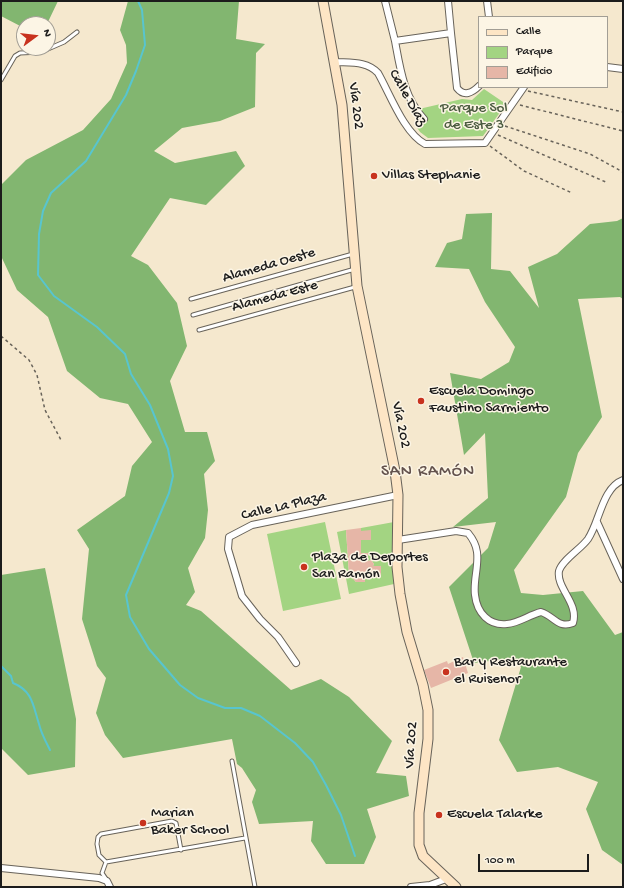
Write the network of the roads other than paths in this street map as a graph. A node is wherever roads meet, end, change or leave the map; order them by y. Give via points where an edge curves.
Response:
1 (323, 1) edge
2 (385, 1) edge
3 (448, 1) edge
4 (487, 1) edge
5 (489, 16) edge
6 (77, 32) dead end
7 (451, 33) junction
8 (395, 41) junction
9 (335, 62) junction
10 (608, 67) edge
11 (623, 69) edge
12 (1, 80) edge
13 (478, 87) edge
14 (523, 89) edge
15 (424, 119) dead end
16 (353, 254) junction
17 (355, 269) junction
18 (357, 286) junction
19 (190, 299) dead end
20 (193, 315) dead end
21 (198, 330) dead end
22 (623, 480) edge
23 (398, 495) junction
24 (598, 522) junction
25 (398, 540) junction
26 (623, 579) edge
27 (296, 663) dead end
28 (232, 761) dead end
29 (245, 838) junction
30 (181, 850) junction
31 (106, 862) junction
32 (1, 868) edge
33 (446, 879) junction
34 (109, 884) edge
35 (255, 887) edge
36 (412, 887) edge
37 (456, 887) edge

1 - 9 main road, Vía 202
2 - 8 street
3 - 7 street
4 - 5 street
6 - 12 lane via 64,42 41,52 20,53 15,56
7 - 8 street
7 - 13 street via 457,88 465,94
8 - 15 street via 402,80 416,111
9 - 14 street, Calle Díaz via 363,63 372,66 408,128 417,140 425,144 485,143
9 - 16 main road, Vía 202 via 342,105
10 - 11 street
16 - 17 main road, Vía 202
16 - 19 lane, Alameda Oeste
17 - 18 main road, Vía 202
17 - 20 lane
18 - 21 lane, Alameda Este
18 - 23 main road, Vía 202
22 - 24 street via 609,490
23 - 25 main road, Vía 202
23 - 27 street, Calle La Plaza via 252,525 229,537 228,549 242,596 278,637
24 - 25 street via 588,539 561,565 560,581 570,599 574,617 573,623 566,626 561,625 549,614 541,612 506,624 490,622 483,616 474,594 477,552 474,540 468,533 456,531
24 - 26 street
25 - 33 main road, Vía 202 via 400,594 407,632 428,710 428,738 419,813 419,845 423,856
28 - 29 lane
29 - 30 lane
29 - 35 lane
30 - 31 lane
30 - 31 lane via 176,823 172,821 100,835 97,844 99,855
31 - 34 lane via 102,873
32 - 34 street via 99,878
33 - 36 street via 430,885
33 - 37 main road, Vía 202

